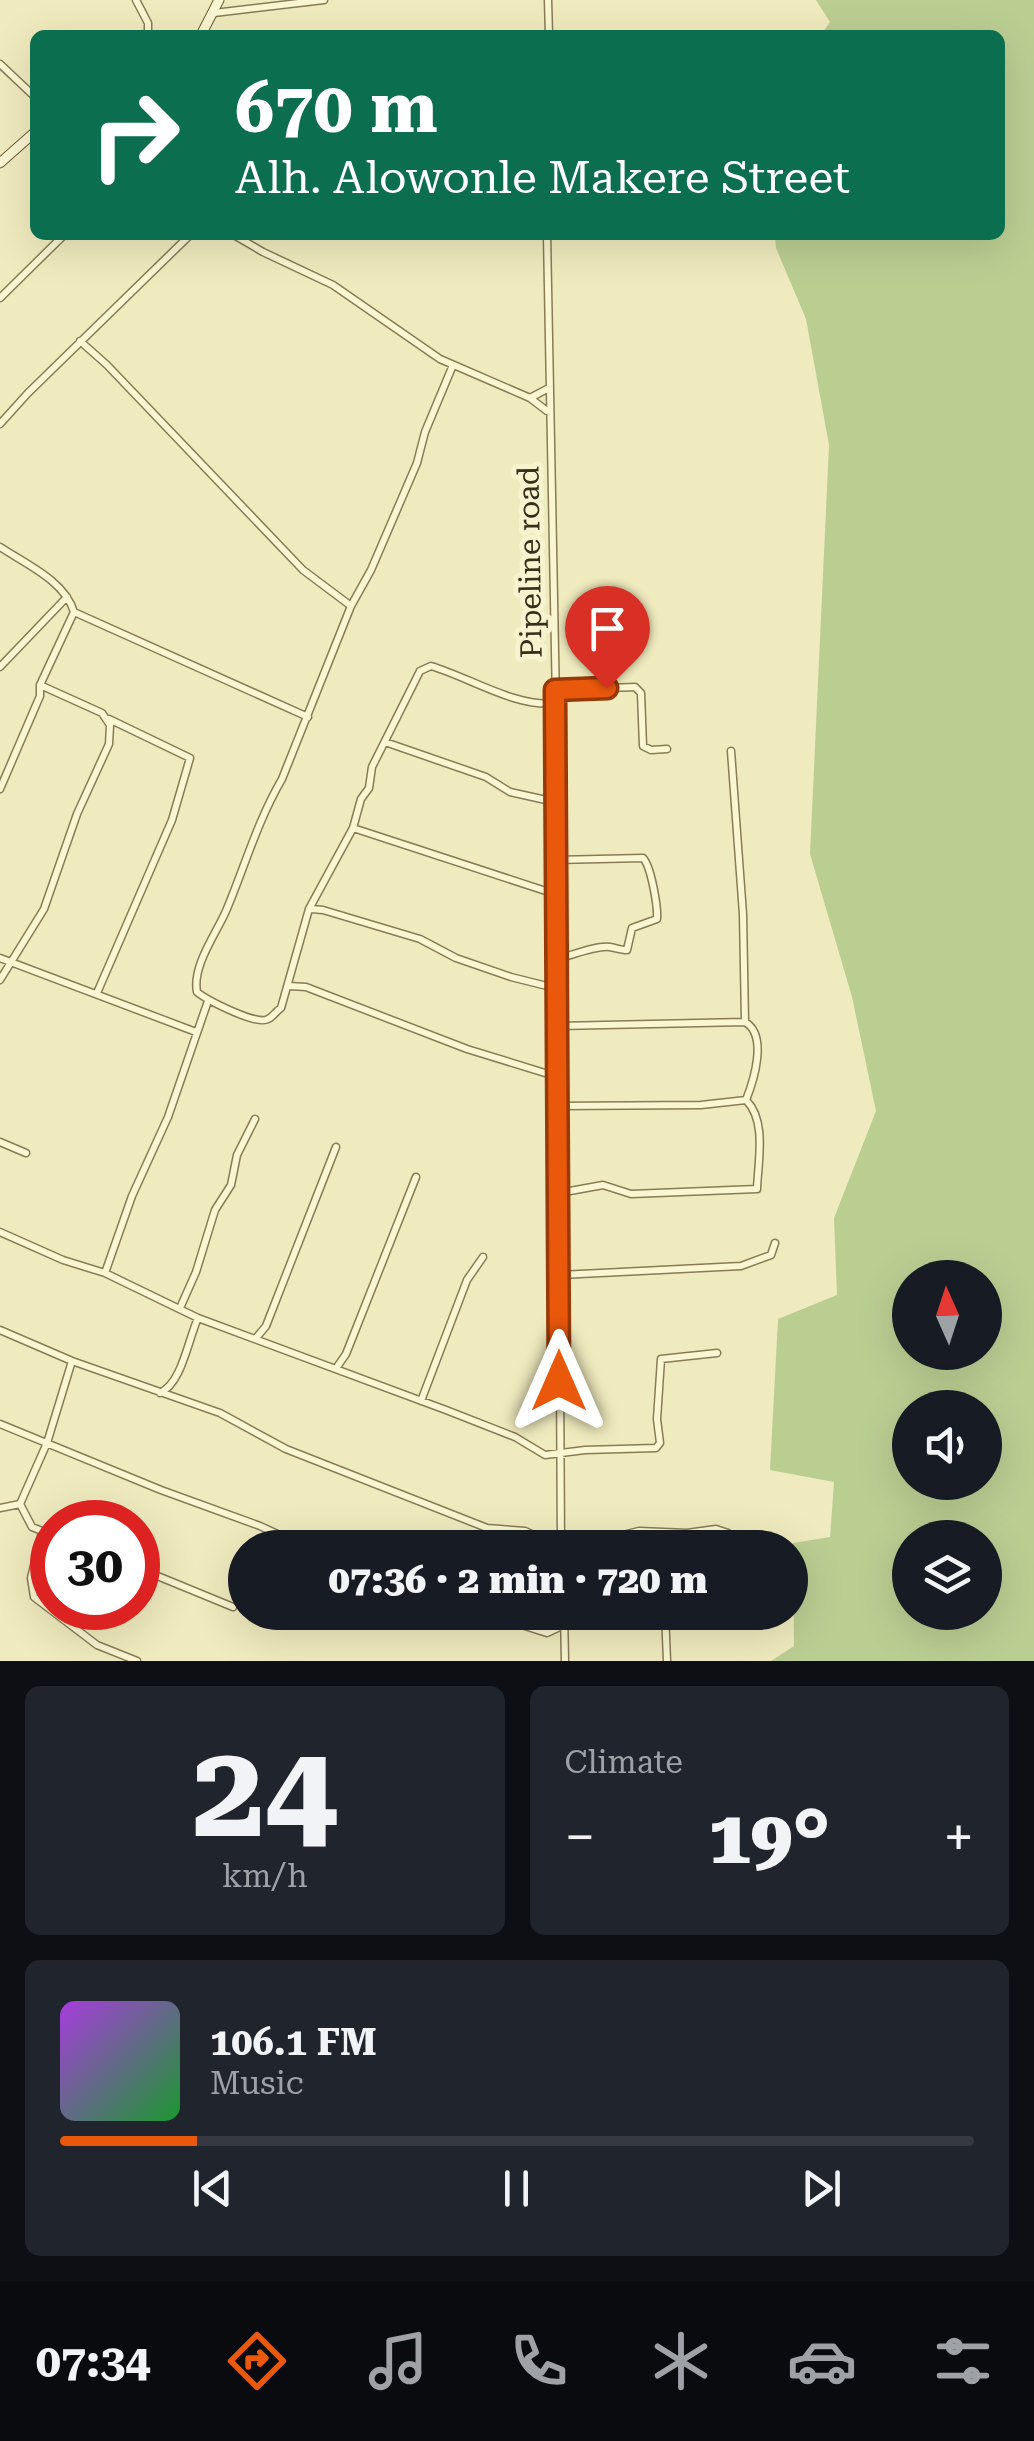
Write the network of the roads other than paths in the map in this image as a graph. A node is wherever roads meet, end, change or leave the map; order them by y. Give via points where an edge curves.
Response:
1 (136, 0) edge
2 (219, 0) edge
3 (324, 0) edge
4 (548, 0) edge
5 (214, 13) junction
6 (148, 30) edge
7 (204, 30) edge
8 (549, 30) edge
9 (0, 64) edge
10 (30, 92) edge
11 (30, 137) edge
12 (0, 164) edge
13 (59, 240) edge
14 (185, 240) edge
15 (243, 240) edge
16 (546, 240) edge
17 (0, 298) edge
18 (80, 341) junction
19 (454, 365) junction
20 (549, 388) junction
21 (530, 398) junction
22 (548, 412) junction
23 (0, 424) edge
24 (0, 547) edge
25 (67, 597) junction
26 (351, 606) junction
27 (74, 612) junction
28 (0, 667) edge
29 (40, 685) junction
30 (555, 690) junction
31 (556, 703) junction
32 (308, 717) junction
33 (108, 718) junction
34 (384, 742) junction
35 (667, 749) dead end
36 (731, 751) dead end
37 (0, 789) edge
38 (555, 802) junction
39 (353, 828) junction
40 (555, 860) junction
41 (554, 894) junction
42 (309, 910) junction
43 (0, 958) edge
44 (554, 960) junction
45 (13, 962) junction
46 (0, 980) edge
47 (290, 986) junction
48 (556, 988) junction
49 (96, 994) junction
50 (208, 1001) junction
51 (745, 1022) junction
52 (558, 1026) junction
53 (196, 1032) junction
54 (558, 1077) junction
55 (746, 1100) junction
56 (558, 1106) junction
57 (256, 1119) dead end
58 (0, 1142) edge
59 (336, 1147) dead end
60 (26, 1153) dead end
61 (416, 1176) dead end
62 (558, 1193) junction
63 (0, 1232) edge
64 (775, 1243) dead end
65 (482, 1257) dead end
66 (105, 1273) junction
67 (560, 1275) junction
68 (180, 1308) junction
69 (198, 1318) junction
70 (0, 1330) edge
71 (256, 1338) junction
72 (717, 1352) dead end
73 (72, 1361) junction
74 (336, 1368) junction
75 (159, 1394) junction
76 (421, 1401) junction
77 (0, 1424) edge
78 (47, 1443) junction
79 (559, 1451) junction
80 (20, 1504) junction
81 (0, 1508) edge
82 (30, 1523) edge
83 (269, 1530) edge
84 (496, 1530) edge
85 (559, 1530) edge
86 (160, 1577) edge
87 (228, 1605) edge
88 (78, 1630) edge
89 (564, 1630) edge
90 (665, 1630) edge
91 (136, 1661) edge
92 (566, 1661) edge
93 (666, 1661) edge

1 - 6 street
2 - 5 street
3 - 5 street
4 - 8 street
5 - 7 street
9 - 10 street
11 - 12 street
13 - 17 street
14 - 18 street
15 - 19 street via 334,285
16 - 20 street, Pipeline road
18 - 23 street
18 - 26 street via 303,570
19 - 21 street
19 - 26 street
20 - 21 street
20 - 22 street, Pipeline road
21 - 22 street
22 - 30 street, Pipeline road
24 - 25 street
25 - 27 street
25 - 28 street
26 - 32 street
27 - 29 street
27 - 32 street
29 - 33 street
29 - 37 street
30 - 31 street, Pipeline road
30 - 35 street via 635,687 641,693 643,746
31 - 34 street via 525,703 432,666 410,685
31 - 38 street, Pipeline road
32 - 50 street via 198,973 196,992
33 - 45 street via 106,754 44,909
33 - 49 street via 190,758 172,820
34 - 38 street via 486,777 510,792
34 - 39 street
36 - 51 street
38 - 40 street, Pipeline road
39 - 41 street
39 - 42 street
40 - 41 street, Pipeline road
40 - 44 street via 648,860 658,912 632,928 627,950 609,946
41 - 44 street, Pipeline road
42 - 47 street
42 - 48 street via 411,936 456,958
43 - 45 street
44 - 48 street, Pipeline road
45 - 46 street
45 - 49 street
47 - 50 street via 281,1008 264,1021
47 - 54 street via 306,986 466,1050
48 - 52 street, Pipeline road
49 - 53 street
50 - 53 street
51 - 52 street
51 - 55 street via 758,1040
52 - 54 street, Pipeline road
53 - 66 street
54 - 56 street, Pipeline road
55 - 56 street
55 - 62 street via 756,1110 757,1189 631,1194 604,1186
56 - 62 street, Pipeline road
57 - 68 street
58 - 60 street
59 - 71 street
61 - 74 street
62 - 67 street, Pipeline road
63 - 66 street
64 - 67 street via 771,1256 740,1266
65 - 76 street via 466,1280
66 - 68 street
67 - 79 street, Pipeline road
68 - 69 street
69 - 71 street
69 - 75 street via 177,1376
70 - 73 street
71 - 74 street
72 - 79 street via 661,1359 656,1448
73 - 75 street
73 - 78 street
74 - 76 street
75 - 84 street via 220,1412 286,1450
76 - 79 street via 545,1455
77 - 78 street
78 - 80 street
78 - 83 street
79 - 85 street, Pipeline road
80 - 81 street
80 - 82 street
86 - 87 street
88 - 91 street
89 - 92 street
90 - 93 street

